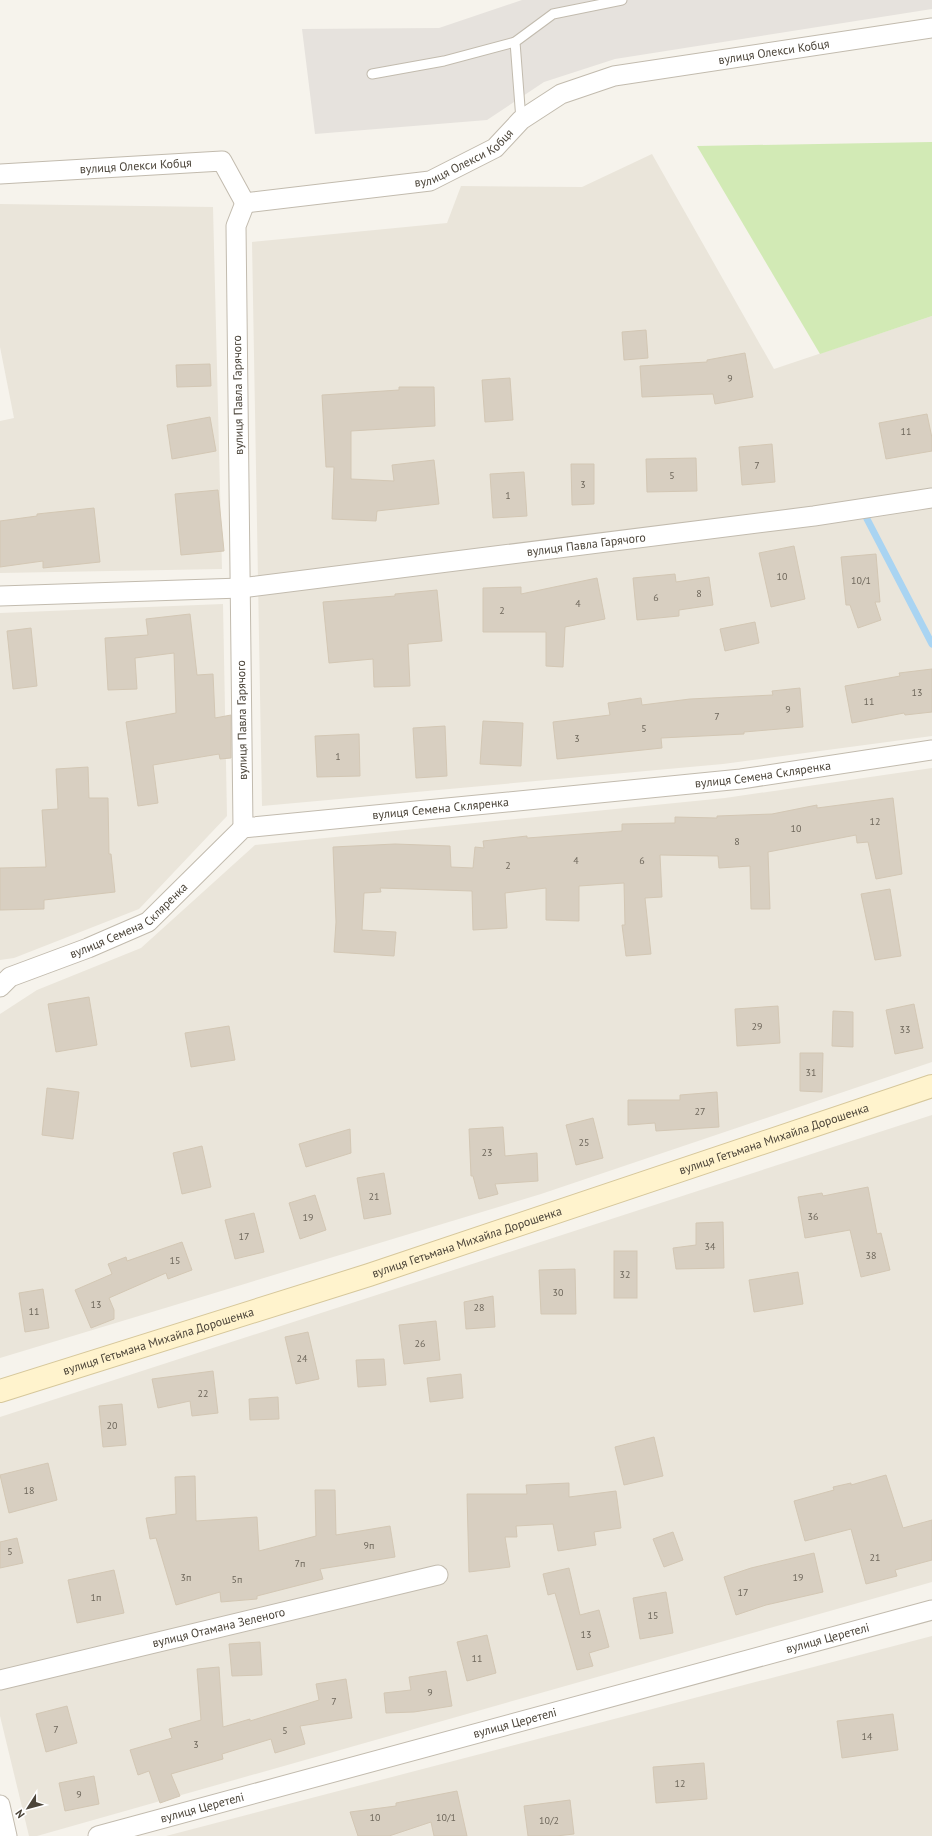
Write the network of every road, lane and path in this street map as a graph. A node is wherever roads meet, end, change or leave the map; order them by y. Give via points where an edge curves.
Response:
1 (622, 0) edge
2 (932, 28) edge
3 (515, 42) junction
4 (372, 74) dead end
5 (521, 120) junction
6 (0, 174) edge
7 (245, 203) junction
8 (932, 498) edge
9 (241, 588) junction
10 (0, 596) edge
11 (932, 750) edge
12 (243, 828) junction
13 (0, 987) edge
14 (932, 1086) edge
15 (0, 1391) edge
16 (438, 1575) dead end
17 (932, 1610) edge
18 (0, 1680) edge
19 (0, 1805) edge
20 (7, 1836) edge
21 (98, 1836) edge

1 - 3 lane via 553,14
2 - 5 street, вулиця Олекси Кобця via 614,76 561,94
3 - 4 lane via 444,61
3 - 5 lane
5 - 7 street, вулиця Олекси Кобця via 495,148 430,181
6 - 7 street, вулиця Олекси Кобця via 222,161
7 - 9 street, вулиця Павла Гарячого via 236,226
8 - 9 street, вулиця Павла Гарячого via 814,516
9 - 10 street, вулиця Павла Гарячого
9 - 12 street, вулиця Павла Гарячого
11 - 12 street, вулиця Семена Скляренка via 741,779
12 - 13 street, вулиця Семена Скляренка via 148,922 10,977
14 - 15 street, вулиця Гетьмана Михайла Дорошенка via 369,1275
16 - 18 street, вулиця Отамана Зеленого
17 - 21 street, вулиця Церетелі
19 - 20 street

